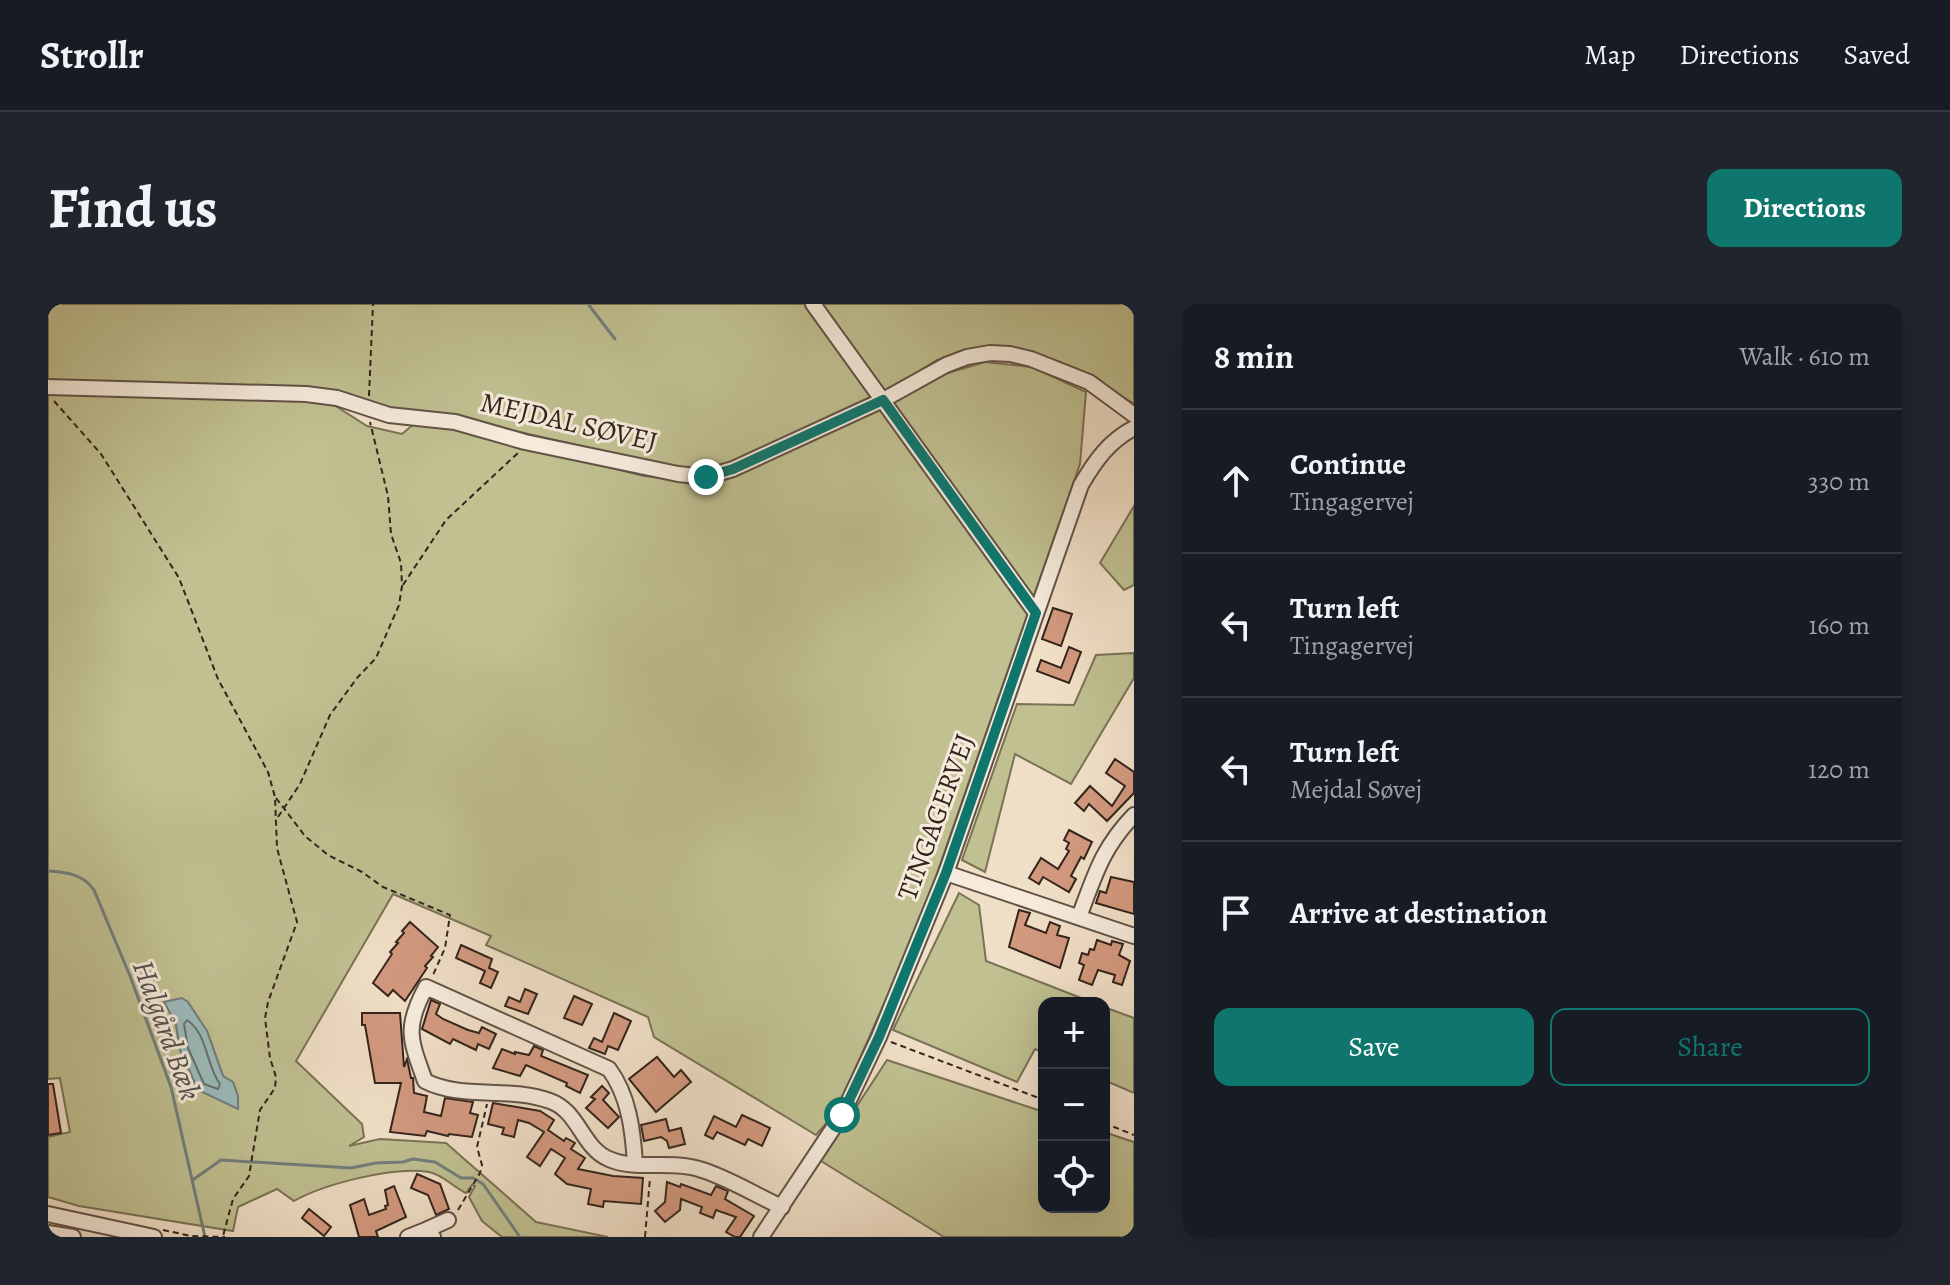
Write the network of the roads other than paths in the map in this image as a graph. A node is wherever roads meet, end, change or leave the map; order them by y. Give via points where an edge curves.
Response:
1 (813, 304) edge
2 (48, 387) edge
3 (883, 400) junction
4 (1134, 415) edge
5 (1134, 428) edge
6 (1036, 613) junction
7 (1134, 815) edge
8 (946, 873) junction
9 (1079, 917) junction
10 (1134, 936) edge
11 (635, 1164) junction
12 (782, 1207) junction
13 (48, 1214) edge
14 (448, 1220) road end
15 (48, 1233) edge
16 (430, 1233) edge
17 (73, 1237) edge
18 (154, 1237) edge
19 (408, 1237) edge
20 (761, 1237) edge

1 - 3 street
2 - 3 street, MEJDAL SØVEJ via 337,398 389,415 455,422 525,442 706,477
3 - 4 street, MEJDAL SØVEJ via 967,357 1010,354 1089,382
3 - 6 street
5 - 6 street, TINGAGERVEJ via 1107,447 1081,485
6 - 8 street, TINGAGERVEJ
7 - 9 street via 1113,836
8 - 9 street
8 - 12 street, TINGAGERVEJ via 842,1115
9 - 10 street
11 - 11 street via 597,1153 572,1114 553,1101 438,1088 425,1081 411,1026 426,987 609,1069 619,1083 633,1130
11 - 12 street via 698,1168
12 - 20 street, TINGAGERVEJ
13 - 18 street
14 - 16 street
15 - 17 street
16 - 19 street

